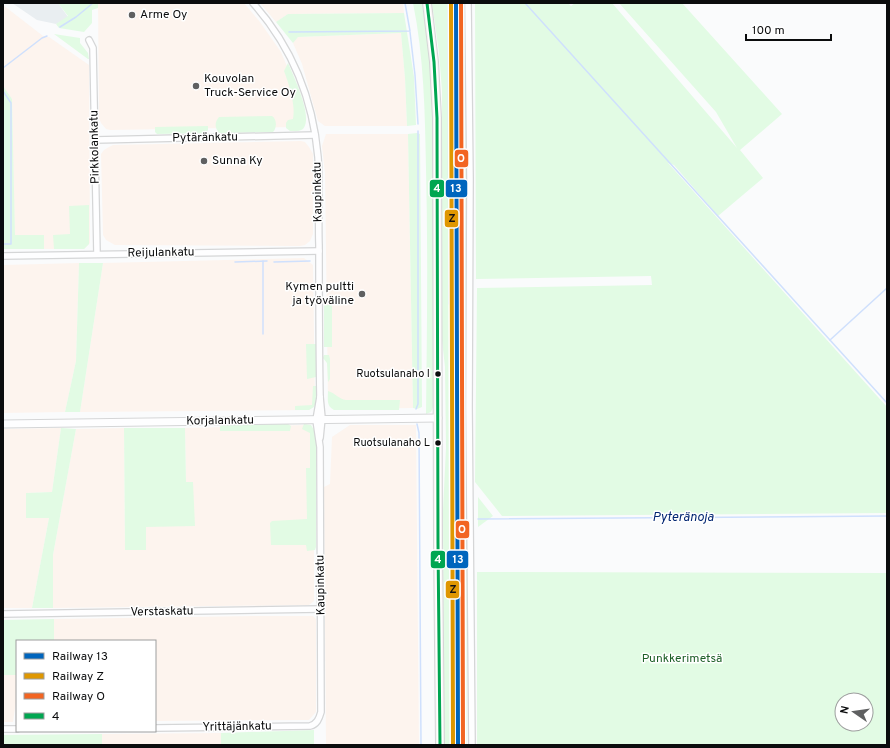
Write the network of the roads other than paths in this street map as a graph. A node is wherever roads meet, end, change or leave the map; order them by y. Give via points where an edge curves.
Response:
1 (253, 3) edge
2 (427, 3) edge
3 (468, 3) edge
4 (89, 40) dead end
5 (315, 135) junction
6 (95, 140) junction
7 (319, 251) junction
8 (97, 254) junction
9 (3, 256) edge
10 (438, 418) junction
11 (319, 420) junction
12 (3, 424) edge
13 (321, 609) junction
14 (3, 614) edge
15 (317, 721) joint
16 (156, 728) edge
17 (3, 729) edge
18 (16, 729) edge
19 (440, 745) edge
20 (472, 745) edge

1 - 5 street, Kaupinkatu via 275,30 298,73 310,109
2 - 10 main road via 434,55 437,118
3 - 20 street
4 - 6 street, Pirkkolankatu via 93,48
5 - 6 street, Pytäränkatu
5 - 7 street, Kaupinkatu via 318,162
6 - 8 street, Pirkkolankatu
7 - 8 street, Reijulankatu
7 - 11 street, Kaupinkatu
8 - 9 street, Reijulankatu
10 - 11 street, Korjalankatu
10 - 19 main road
11 - 12 street, Korjalankatu
11 - 13 street, Kaupinkatu
13 - 14 street, Verstaskatu
13 - 15 street, Kaupinkatu via 321,712
15 - 16 street, Yrittäjänkatu via 310,726
17 - 18 street

